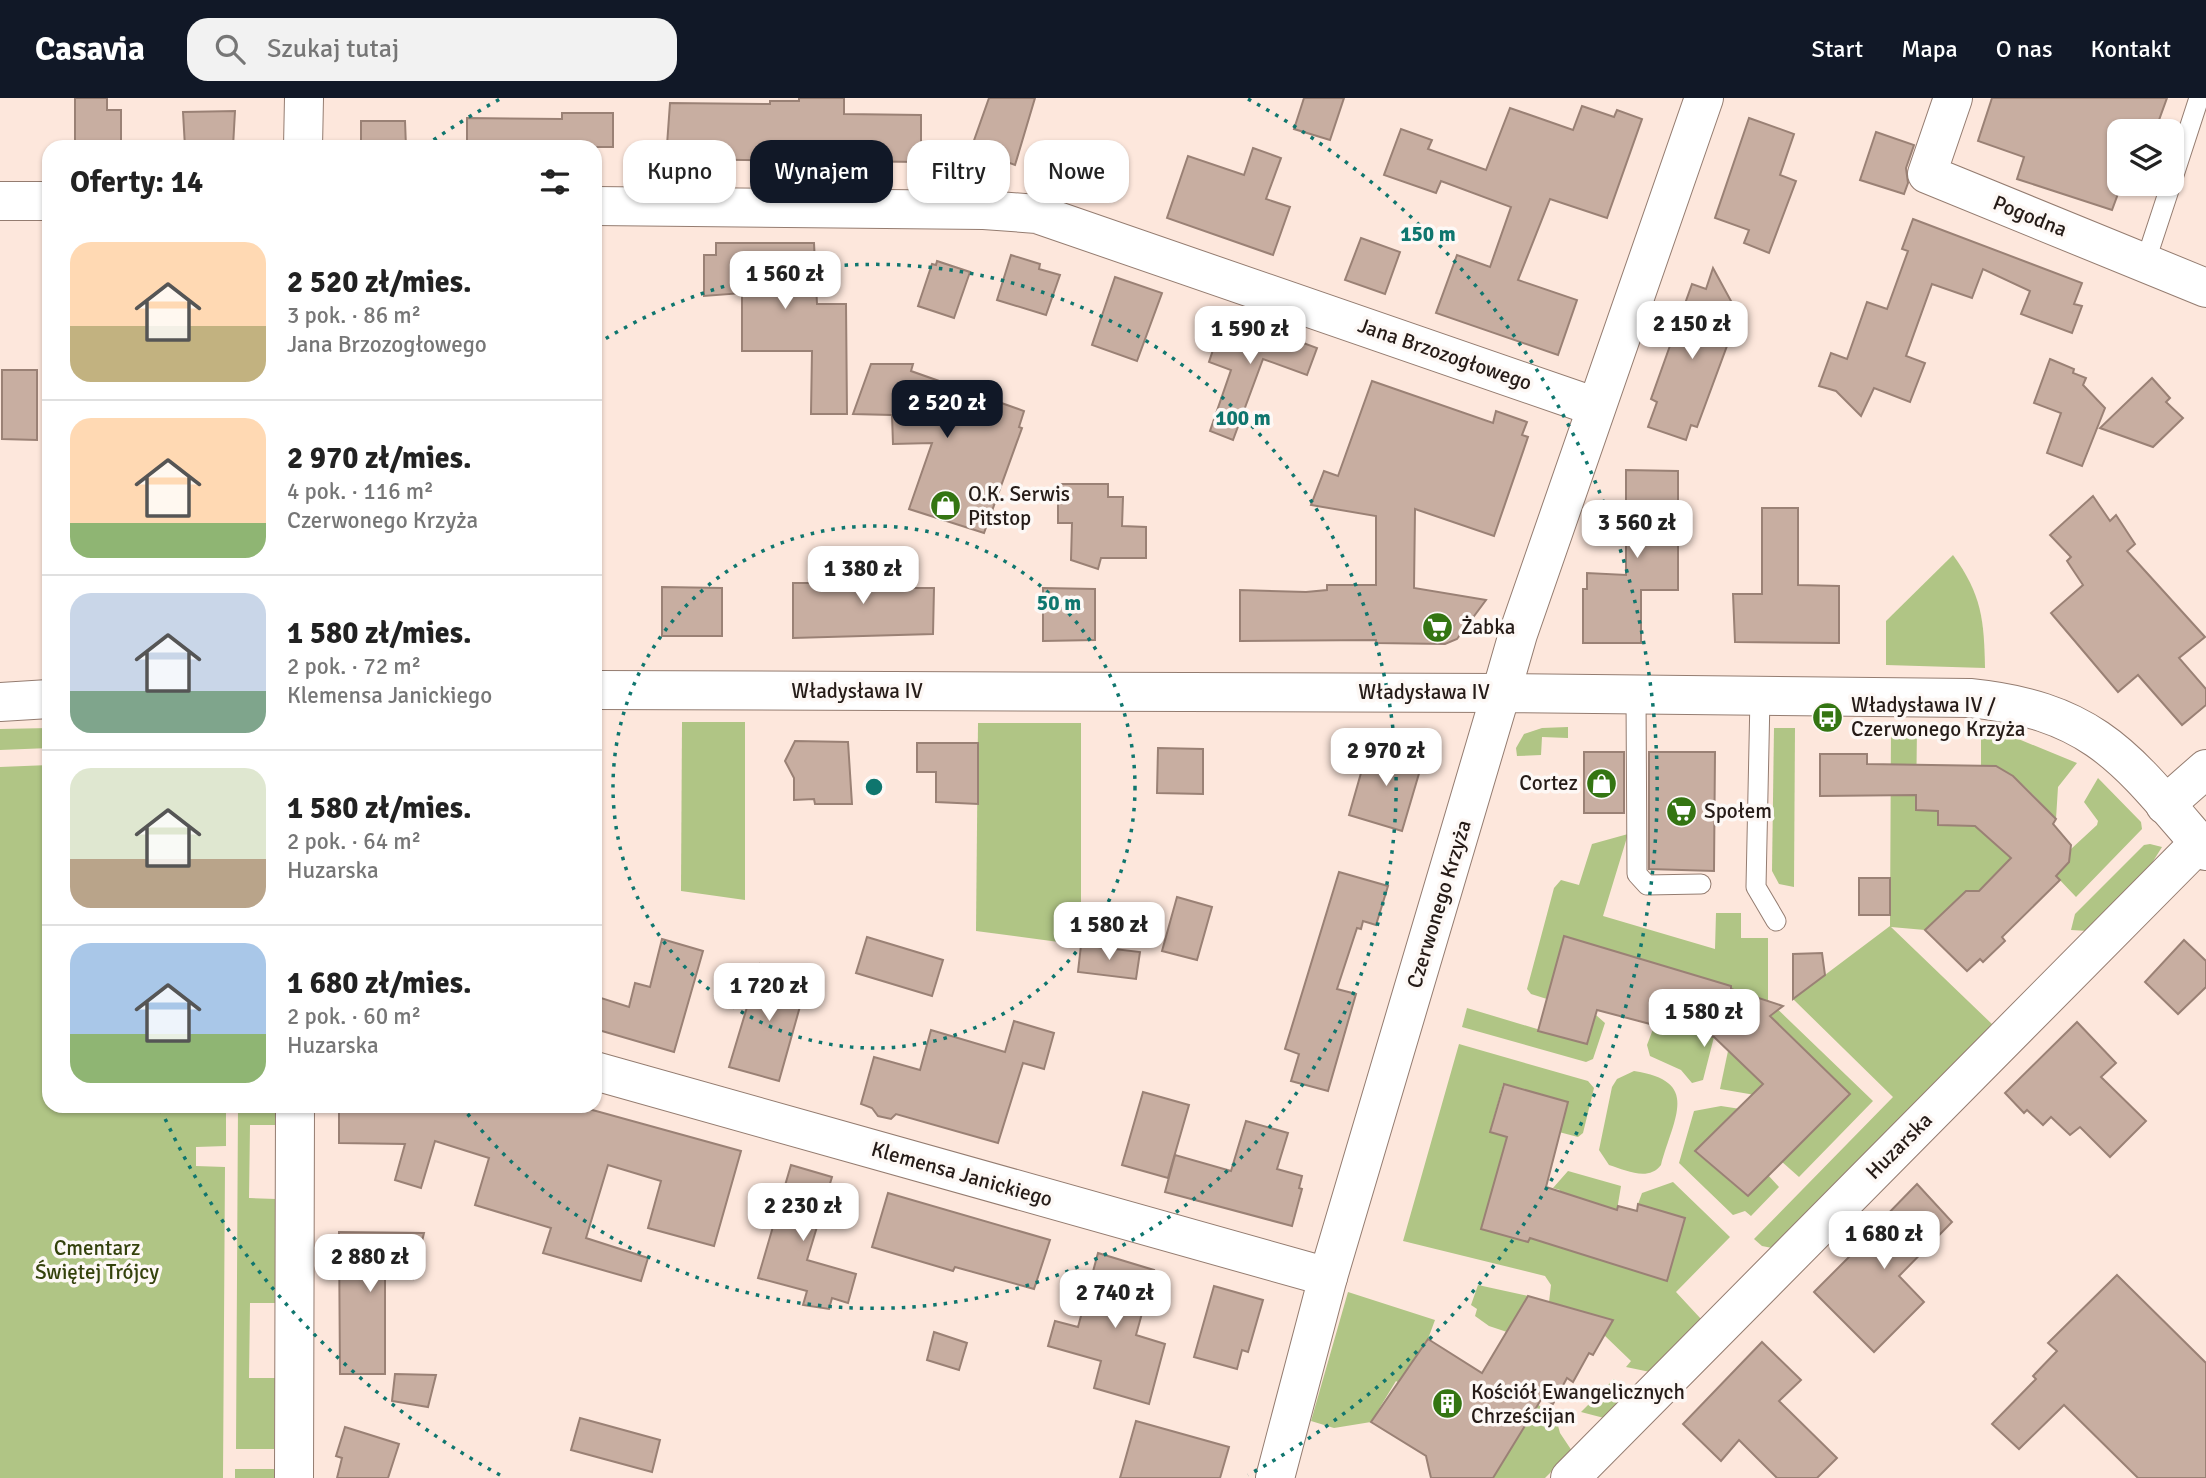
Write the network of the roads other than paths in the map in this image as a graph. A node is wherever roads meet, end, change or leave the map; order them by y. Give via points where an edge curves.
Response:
1 (303, 98) edge
2 (1704, 98) edge
3 (1953, 98) edge
4 (2199, 98) edge
5 (303, 140) edge
6 (2184, 143) edge
7 (2167, 196) edge
8 (0, 201) edge
9 (42, 201) edge
10 (602, 206) edge
11 (2145, 263) junction
12 (2206, 288) edge
13 (1596, 407) junction
14 (602, 690) edge
15 (1501, 693) junction
16 (1636, 695) junction
17 (1760, 697) junction
18 (42, 699) edge
19 (0, 702) edge
20 (2206, 769) edge
21 (2165, 805) junction
22 (2203, 847) edge
23 (1701, 884) dead end
24 (1776, 921) dead end
25 (602, 1073) edge
26 (296, 1113) edge
27 (1328, 1277) junction
28 (294, 1478) edge
29 (1275, 1478) edge
30 (1570, 1478) edge

1 - 5 street
2 - 13 street, Czerwonego Krzyża
3 - 11 street, Pogodna via 1927,174
4 - 6 lane
7 - 11 lane
8 - 9 street
10 - 13 street, Jana Brzozogłowego via 1037,214
11 - 12 street, Pogodna
13 - 15 street, Czerwonego Krzyża
14 - 15 street, Władysława IV
15 - 16 street, Władysława IV
15 - 27 street, Czerwonego Krzyża
16 - 17 street, Władysława IV
16 - 23 lane via 1637,874 1647,885
17 - 21 street, Władysława IV via 1970,698 2039,709 2111,747
17 - 24 lane via 1756,887
18 - 19 street
20 - 21 street
21 - 22 street, Władysława IV
22 - 30 street, Huzarska
25 - 27 street, Klemensa Janickiego
26 - 28 street
27 - 29 street, Czerwonego Krzyża

